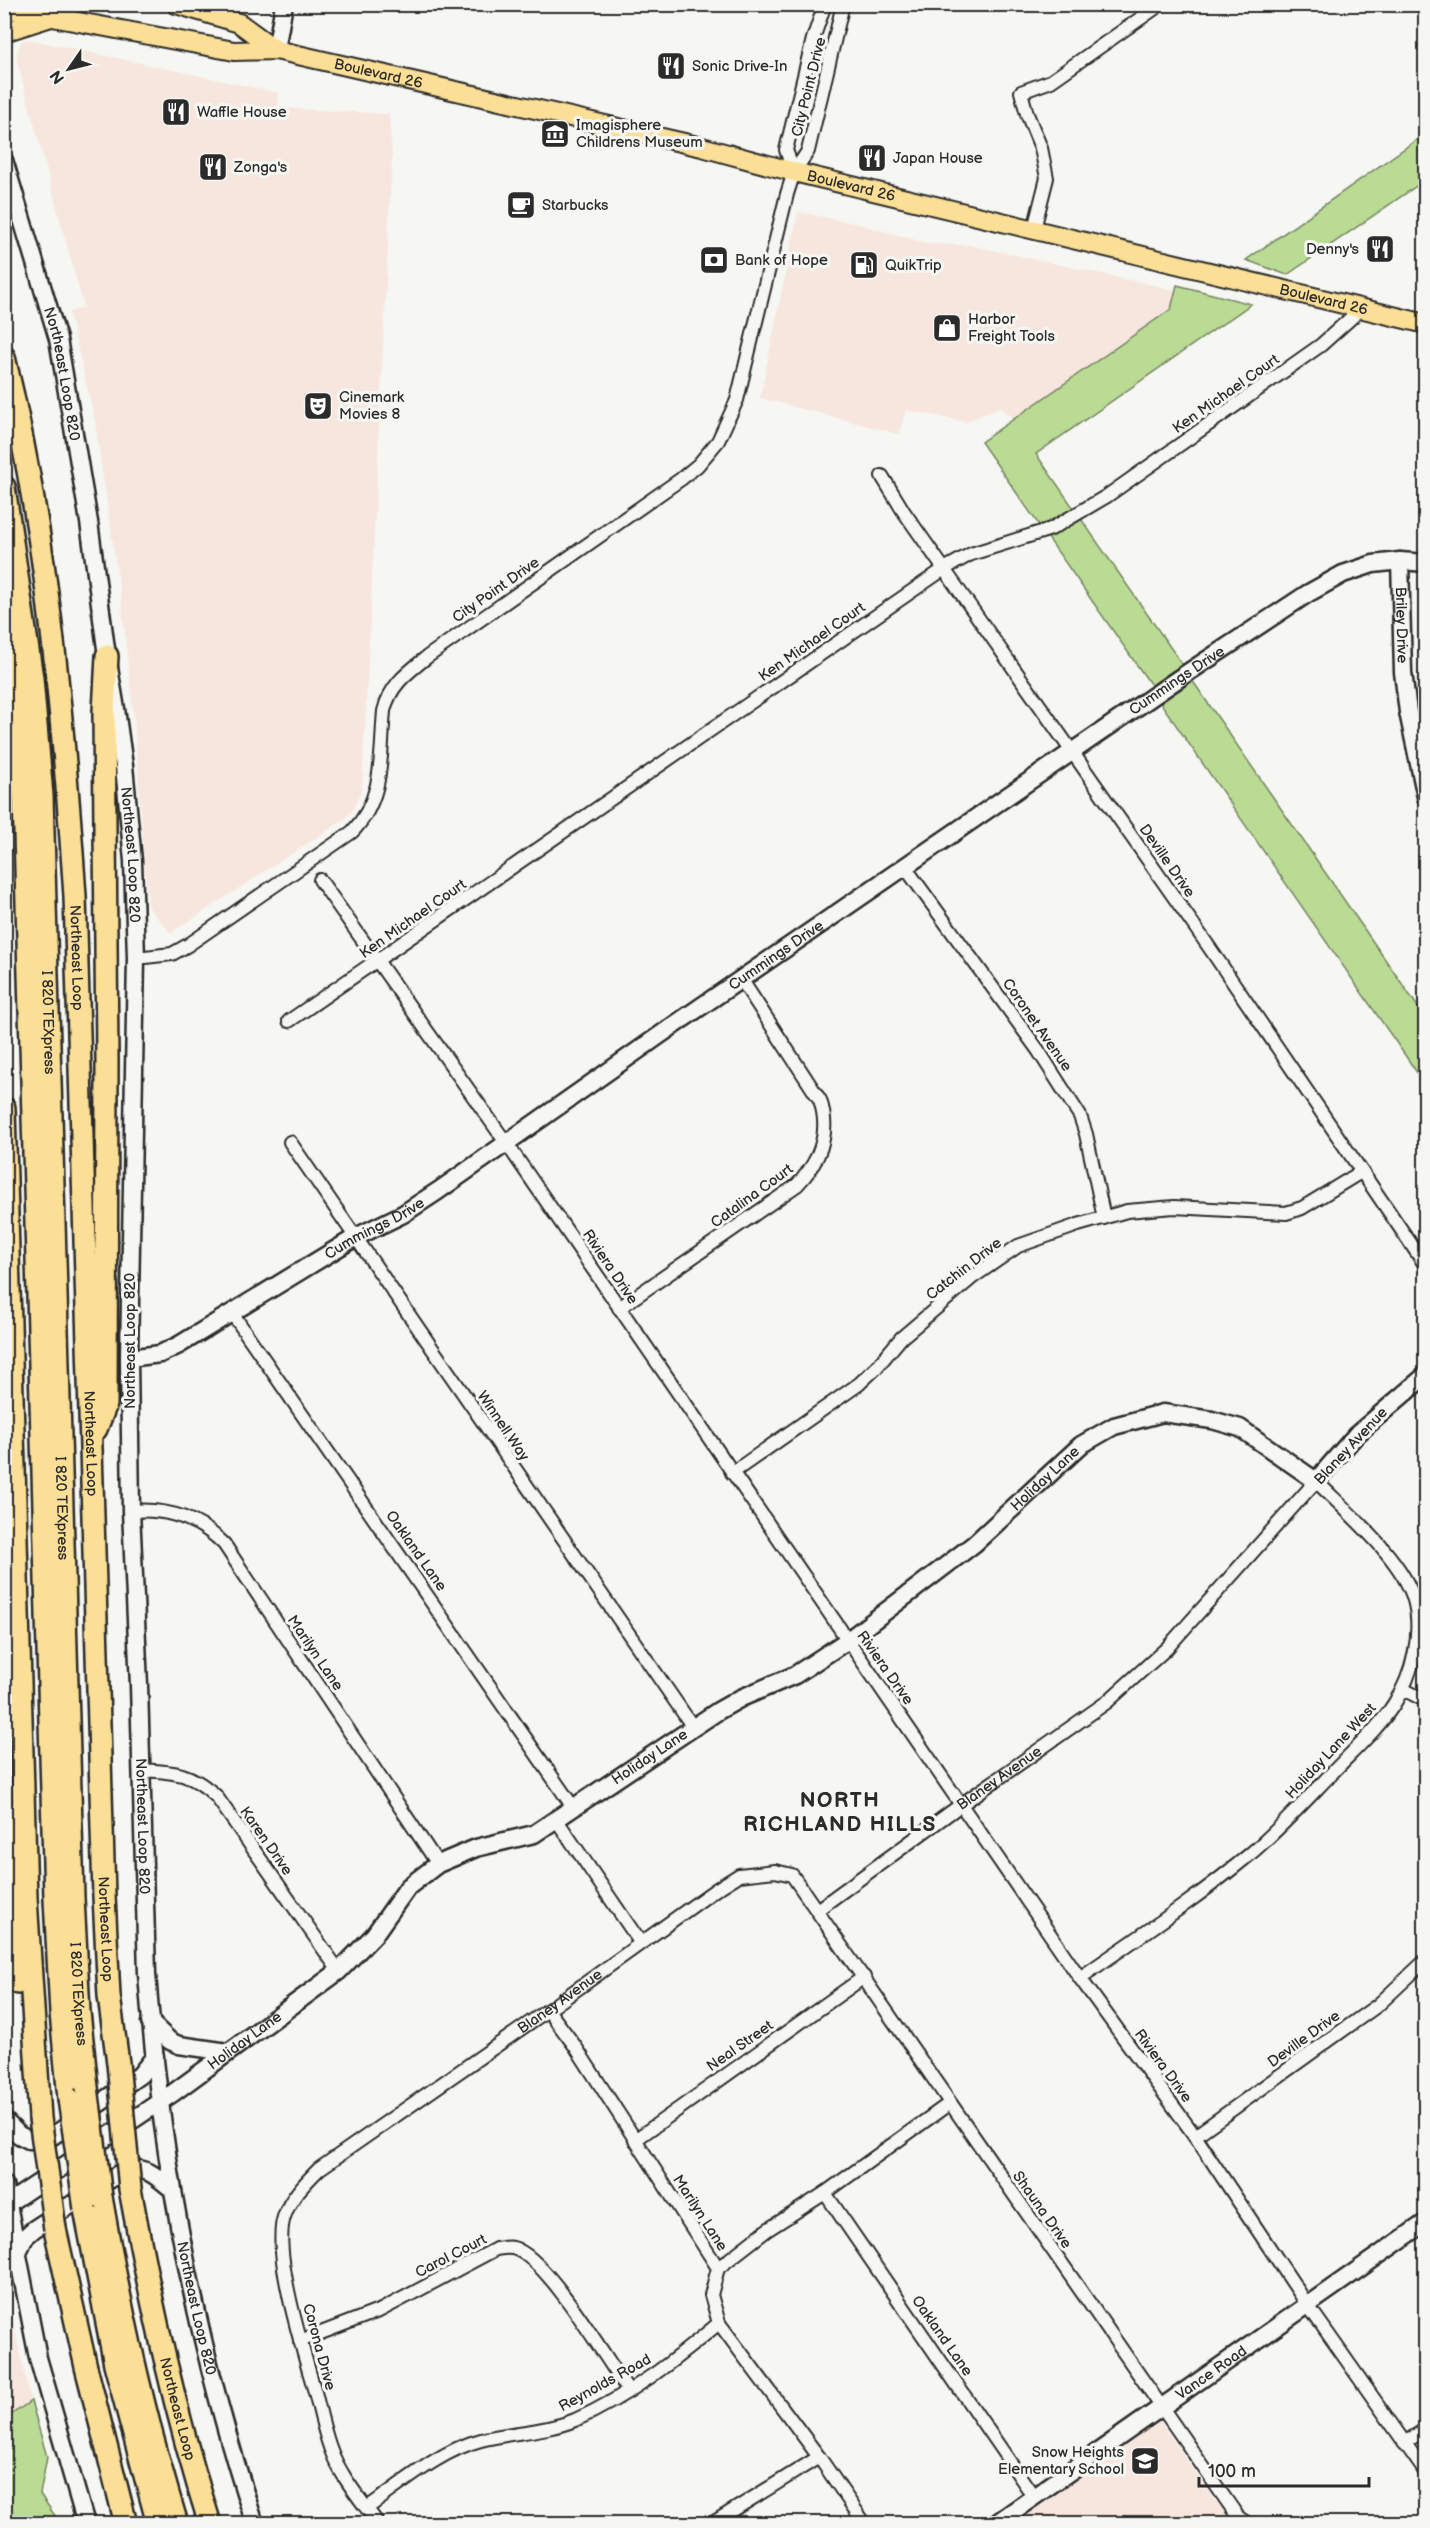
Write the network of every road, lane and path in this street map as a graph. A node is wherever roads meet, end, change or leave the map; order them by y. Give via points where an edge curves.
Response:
1 (176, 4) edge
2 (284, 4) edge
3 (825, 4) edge
4 (843, 4) edge
5 (1161, 4) edge
6 (4, 8) edge
7 (52, 17) junction
8 (4, 32) edge
9 (276, 50) junction
10 (4, 160) edge
11 (794, 172) junction
12 (1034, 229) junction
13 (1361, 309) junction
14 (1425, 324) edge
15 (4, 357) edge
16 (882, 476) dead end
17 (4, 487) edge
18 (1400, 561) junction
19 (1425, 563) edge
20 (944, 569) junction
21 (4, 604) edge
22 (106, 656) junction
23 (1072, 751) junction
24 (1425, 796) edge
25 (905, 867) junction
26 (320, 880) dead end
27 (136, 958) junction
28 (378, 961) junction
29 (741, 979) junction
30 (289, 1021) dead end
31 (4, 1108) edge
32 (290, 1142) dead end
33 (507, 1144) junction
34 (1361, 1172) junction
35 (1104, 1218) junction
36 (356, 1237) junction
37 (1425, 1266) edge
38 (619, 1308) junction
39 (232, 1313) junction
40 (129, 1358) junction
41 (1425, 1375) edge
42 (92, 1438) junction
43 (732, 1473) junction
44 (1316, 1482) junction
45 (131, 1511) junction
46 (848, 1640) junction
47 (1403, 1689) junction
48 (1425, 1701) edge
49 (693, 1727) junction
50 (141, 1770) junction
51 (962, 1804) junction
52 (573, 1808) junction
53 (4, 1810) edge
54 (556, 1819) junction
55 (438, 1864) junction
56 (817, 1910) junction
57 (640, 1942) junction
58 (1425, 1960) edge
59 (339, 1971) junction
60 (864, 1977) junction
61 (1080, 1978) junction
62 (548, 2010) junction
63 (150, 2022) junction
64 (228, 2052) junction
65 (155, 2056) junction
66 (78, 2093) junction
67 (161, 2101) junction
68 (950, 2103) junction
69 (40, 2118) junction
70 (4, 2120) edge
71 (1195, 2136) junction
72 (635, 2140) junction
73 (314, 2174) joint
74 (4, 2184) edge
75 (173, 2190) junction
76 (825, 2193) junction
77 (93, 2203) junction
78 (6, 2205) edge
79 (1425, 2222) edge
80 (11, 2251) edge
81 (718, 2268) junction
82 (1307, 2304) junction
83 (719, 2323) junction
84 (300, 2341) junction
85 (628, 2390) junction
86 (1161, 2408) junction
87 (178, 2416) junction
88 (1425, 2429) edge
89 (1404, 2444) junction
90 (819, 2457) junction
91 (1425, 2473) edge
92 (1034, 2497) junction
93 (367, 2508) junction
94 (86, 2523) edge
95 (126, 2523) edge
96 (158, 2523) edge
97 (177, 2523) edge
98 (210, 2523) edge
99 (224, 2523) edge
100 (255, 2523) edge
101 (378, 2523) edge
102 (711, 2523) edge
103 (865, 2523) edge
104 (995, 2523) edge
105 (1248, 2523) edge

1 - 9 main road, Boulevard 26 via 239,23
2 - 9 street
3 - 11 street, City Point Drive via 786,150
4 - 11 street, City Point Drive via 807,154
5 - 12 street via 1051,81 1022,92 1047,178
6 - 7 main road, Boulevard 26
7 - 8 main road
7 - 9 main road, Boulevard 26 via 234,51
9 - 11 main road, Boulevard 26
10 - 22 street, Northeast Loop 820 via 58,339 89,522
11 - 12 main road, Boulevard 26
11 - 27 street, City Point Drive via 737,400 718,441 706,456 681,479 397,682 384,711 374,799 362,821 351,831 180,950
12 - 13 main road, Boulevard 26
13 - 14 main road, Boulevard 26
13 - 20 street, Ken Michael Court via 1321,345 1107,496 1051,529 971,554
15 - 42 highway, Northeast Loop via 40,550 69,812
16 - 20 street, Deville Drive
17 - 66 highway, I 820 TEXpress via 32,678 42,796 79,2012
18 - 19 street, Cummings Drive
18 - 23 street, Cummings Drive via 1373,564 1343,574 1307,594
18 - 24 street, Briley Drive via 1403,672
20 - 23 street, Deville Drive
20 - 28 street, Ken Michael Court
21 - 66 highway, I 820 TEXpress via 24,797 55,1899 62,2013
22 - 27 street, Northeast Loop 820 via 124,766 133,861
22 - 42 highway via 106,1404
23 - 25 street, Cummings Drive
23 - 34 street, Deville Drive
25 - 29 street, Cummings Drive
25 - 35 street, Coronet Avenue via 1038,1050 1080,1116
26 - 28 street, Riviera Drive
27 - 40 street, Northeast Loop 820
28 - 30 street, Ken Michael Court
28 - 33 street, Riviera Drive
29 - 33 street, Cummings Drive
29 - 38 street, Catalina Court via 820,1100 826,1125 824,1141 816,1162 796,1185
31 - 69 highway via 26,1898
32 - 36 street, Winnell Way
33 - 36 street, Cummings Drive via 403,1214
33 - 38 street, Riviera Drive
34 - 35 street, Catchin Drive via 1302,1208 1286,1213 1174,1207 1127,1210
34 - 37 street, Deville Drive
35 - 43 street, Catchin Drive via 1018,1246 973,1277 901,1338 859,1384
36 - 39 street, Cummings Drive
36 - 49 street, Winnell Way
38 - 43 street, Riviera Drive
39 - 40 street, Cummings Drive via 160,1354
39 - 52 street, Oakland Lane
40 - 45 street, Northeast Loop 820
41 - 44 street, Blaney Avenue via 1356,1435
42 - 87 highway, Northeast Loop, bridge via 109,1996 130,2189 156,2329
43 - 46 street, Riviera Drive
44 - 46 street, Holiday Lane via 1240,1428 1212,1420 1163,1413 1114,1426 1081,1445 974,1544
44 - 47 street, Holiday Lane West via 1382,1547 1407,1583 1417,1630 1411,1669
44 - 51 street, Blaney Avenue via 1158,1656 1087,1718
45 - 50 street, Northeast Loop 820
45 - 55 street, Marilyn Lane via 153,1509 202,1525 224,1544
46 - 49 street, Holiday Lane via 795,1675 741,1698
46 - 51 street, Riviera Drive
47 - 48 street
47 - 61 street, Holiday Lane West via 1377,1727 1279,1828 1218,1880
49 - 52 street, Holiday Lane
50 - 59 street, Karen Drive via 183,1773 216,1796
50 - 63 street, Northeast Loop 820
51 - 56 street, Blaney Avenue
51 - 61 street, Riviera Drive
52 - 54 street, Holiday Lane
53 - 69 highway via 9,1899 32,2105
54 - 55 street, Holiday Lane via 534,1834 476,1848
54 - 57 street
55 - 59 street, Holiday Lane via 408,1887 381,1926
56 - 57 street, Blaney Avenue via 792,1875 775,1870 739,1875
56 - 60 street, Shauna Drive
57 - 62 street, Blaney Avenue
58 - 71 street, Deville Drive via 1378,2005
59 - 64 street, Holiday Lane
60 - 68 street, Shauna Drive
60 - 72 street, Neal Street
61 - 71 street, Riviera Drive
62 - 72 street, Marilyn Lane
62 - 73 street, Blaney Avenue
63 - 64 street via 179,2045
63 - 65 street, Northeast Loop 820
64 - 67 street, Holiday Lane
65 - 67 street, Northeast Loop 820
65 - 70 street via 140,2075 47,2140 28,2140
66 - 77 highway, I 820 TEXpress, bridge
67 - 75 street, Northeast Loop 820
67 - 78 street, Holiday Lane
68 - 76 street
68 - 86 street, Shauna Drive
69 - 95 highway, bridge via 55,2229
71 - 82 street, Riviera Drive
72 - 81 street, Marilyn Lane
73 - 84 street, Corona Drive via 289,2205 281,2232 283,2261
74 - 78 street
75 - 80 street via 148,2170 126,2169 34,2229
75 - 100 street, Northeast Loop 820 via 201,2340
76 - 81 street
76 - 92 street, Oakland Lane
77 - 96 highway, I 820 TEXpress via 115,2364
77 - 97 highway, I 820 TEXpress
78 - 80 street
79 - 82 street, Vance Road
80 - 94 street
81 - 83 street, Marilyn Lane via 711,2295
82 - 86 street, Vance Road
82 - 89 street, Riviera Drive
83 - 85 street, Reynolds Road via 678,2357
83 - 90 street, Marilyn Lane
84 - 85 street, Carol Court via 381,2310 496,2249 516,2248 534,2259 550,2277
84 - 93 street, Corona Drive via 331,2452
85 - 93 street, Reynolds Road via 576,2419 479,2440 449,2452
86 - 92 street, Vance Road
86 - 105 street, Shauna Drive via 1238,2517
87 - 98 highway, Northeast Loop
87 - 99 highway via 201,2445
88 - 89 street
89 - 91 street, Riviera Drive
90 - 102 street
90 - 103 street, Marilyn Lane
92 - 104 street, Vance Road
93 - 101 street, Corona Drive

